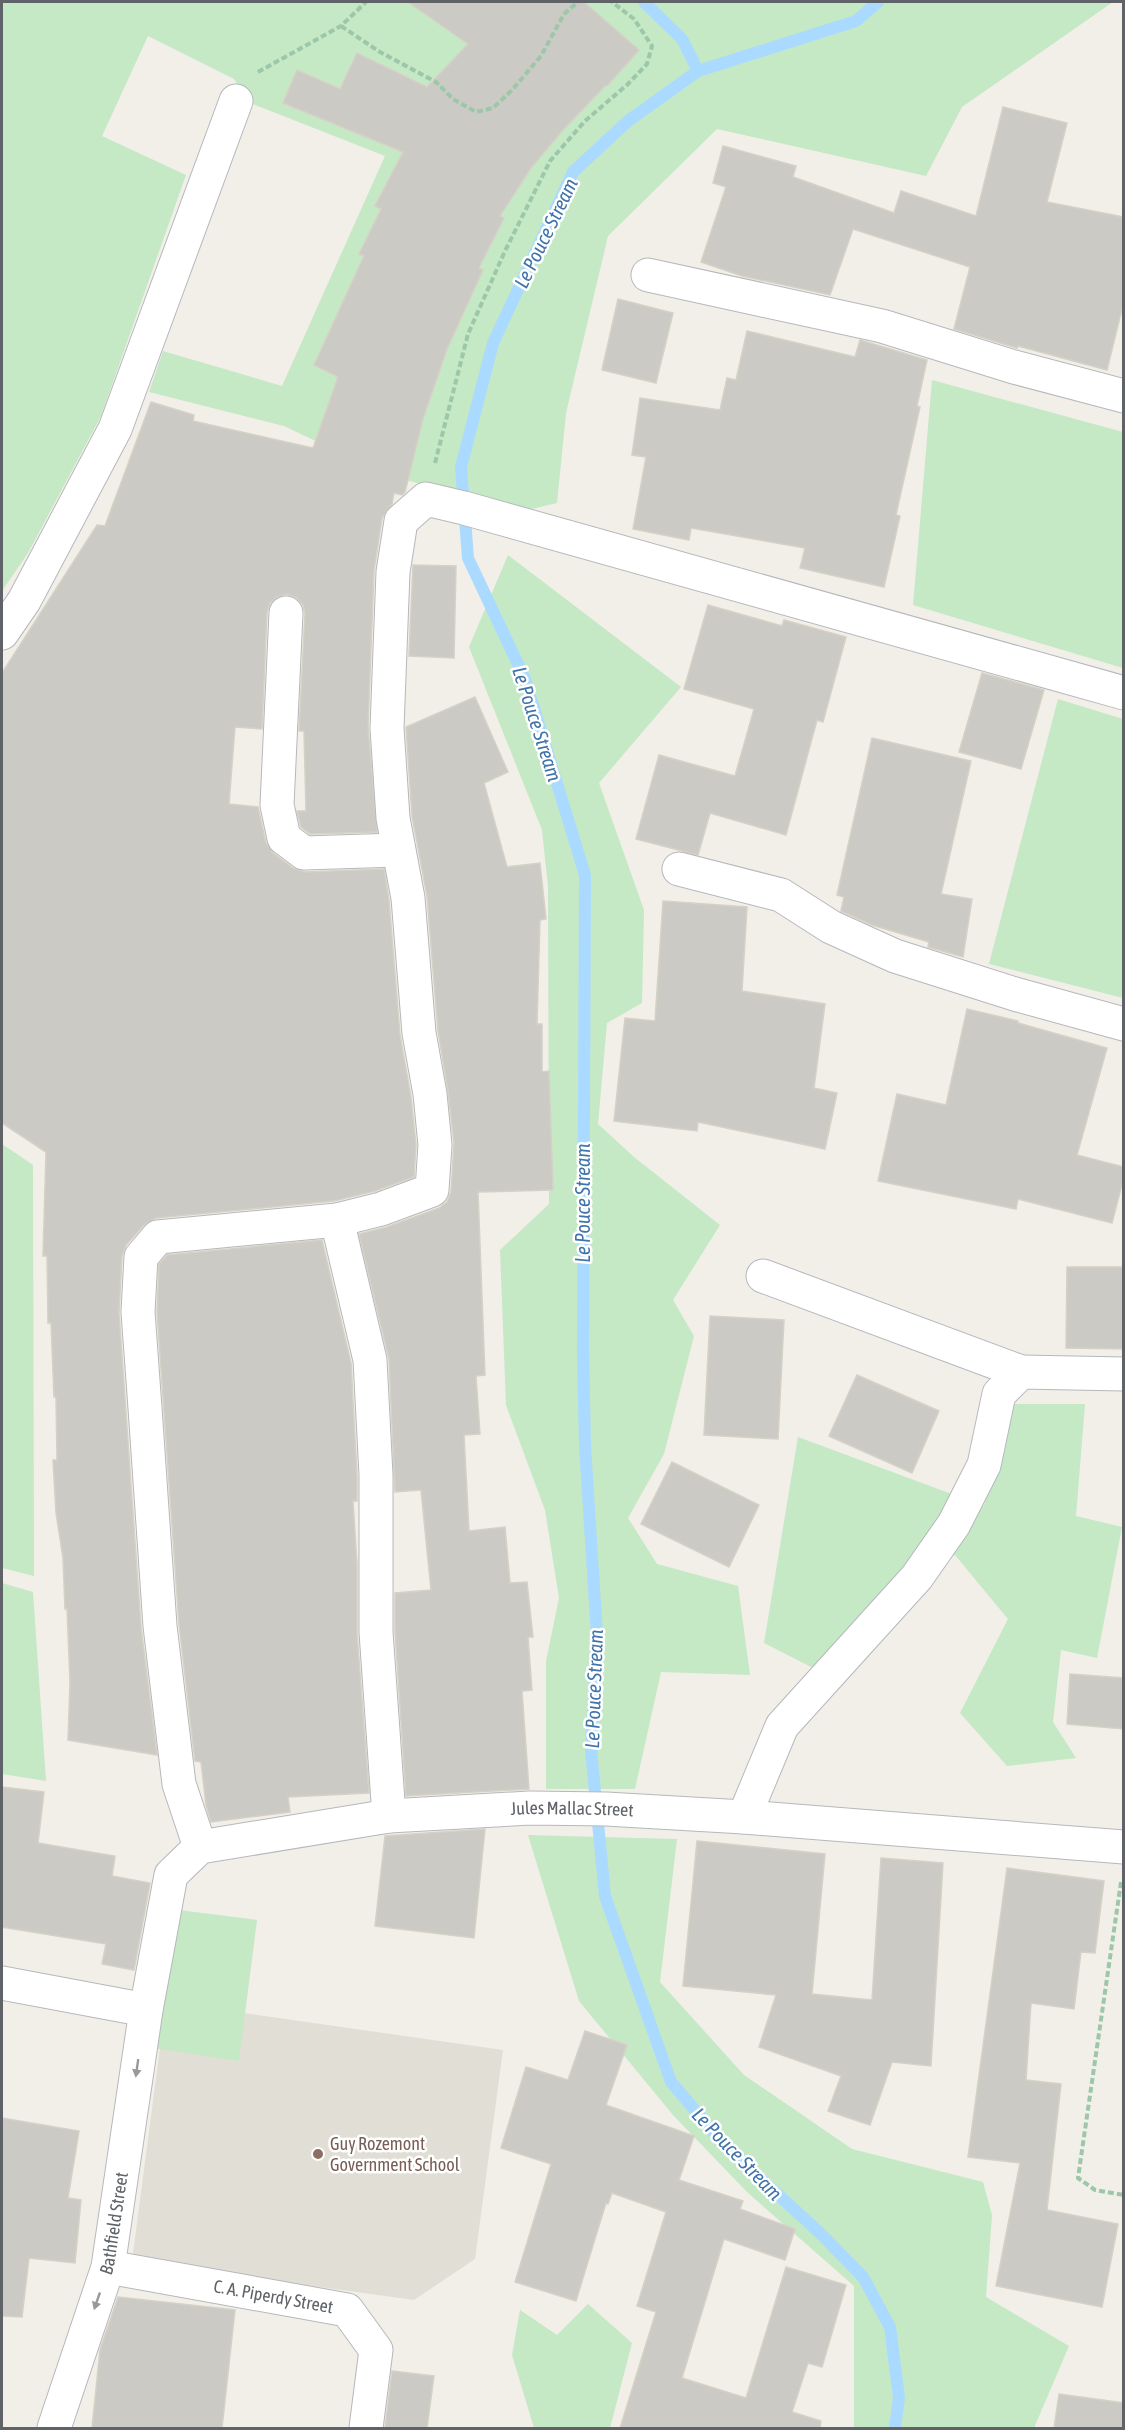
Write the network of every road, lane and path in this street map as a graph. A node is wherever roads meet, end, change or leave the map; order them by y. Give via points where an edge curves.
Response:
1 (366, 2) edge
2 (578, 2) edge
3 (612, 2) edge
4 (341, 26) junction
5 (236, 101) joint
6 (648, 275) dead end
7 (1124, 396) edge
8 (426, 499) junction
9 (286, 613) dead end
10 (2, 633) edge
11 (1124, 693) edge
12 (397, 850) junction
13 (680, 870) dead end
14 (1124, 1024) edge
15 (337, 1220) junction
16 (763, 1276) dead end
17 (1021, 1372) junction
18 (1124, 1374) edge
19 (389, 1816) junction
20 (744, 1817) junction
21 (200, 1847) junction
22 (1123, 1861) edge
23 (2, 1983) edge
24 (146, 2010) junction
25 (1124, 2195) edge
26 (108, 2267) junction
27 (54, 2428) edge
28 (366, 2428) edge

1 - 4 path
2 - 4 path via 564,14 541,56 512,90 493,108 476,112 453,99 436,81
3 - 8 path via 634,19 652,46 647,64 585,121 550,160 468,334
4 - 5 path via 260,69
5 - 10 street via 115,429 24,601
6 - 7 street via 882,326
8 - 11 street
8 - 12 street via 401,521 393,572 387,728
9 - 12 street via 277,804 284,838 304,853
12 - 15 street via 408,898 419,1033 430,1094 435,1145 432,1190
13 - 14 street via 781,895 831,927 895,956
15 - 19 street via 370,1360 376,1475 376,1632
15 - 21 street via 158,1237 141,1257 138,1312 160,1626 179,1784
16 - 17 street
17 - 18 street
17 - 20 street via 999,1395 984,1465 954,1524 917,1577 782,1726
19 - 20 street, Jules Mallac Street via 530,1808
19 - 21 street, Jules Mallac Street
20 - 22 street, Jules Mallac Street
21 - 24 street via 171,1875
22 - 25 path via 1078,2178 1095,2190
23 - 24 street
24 -> 26 street, Bathfield Street
26 -> 27 street, Bathfield Street
26 - 28 street, C. A. Piperdy Street via 347,2310 376,2350

